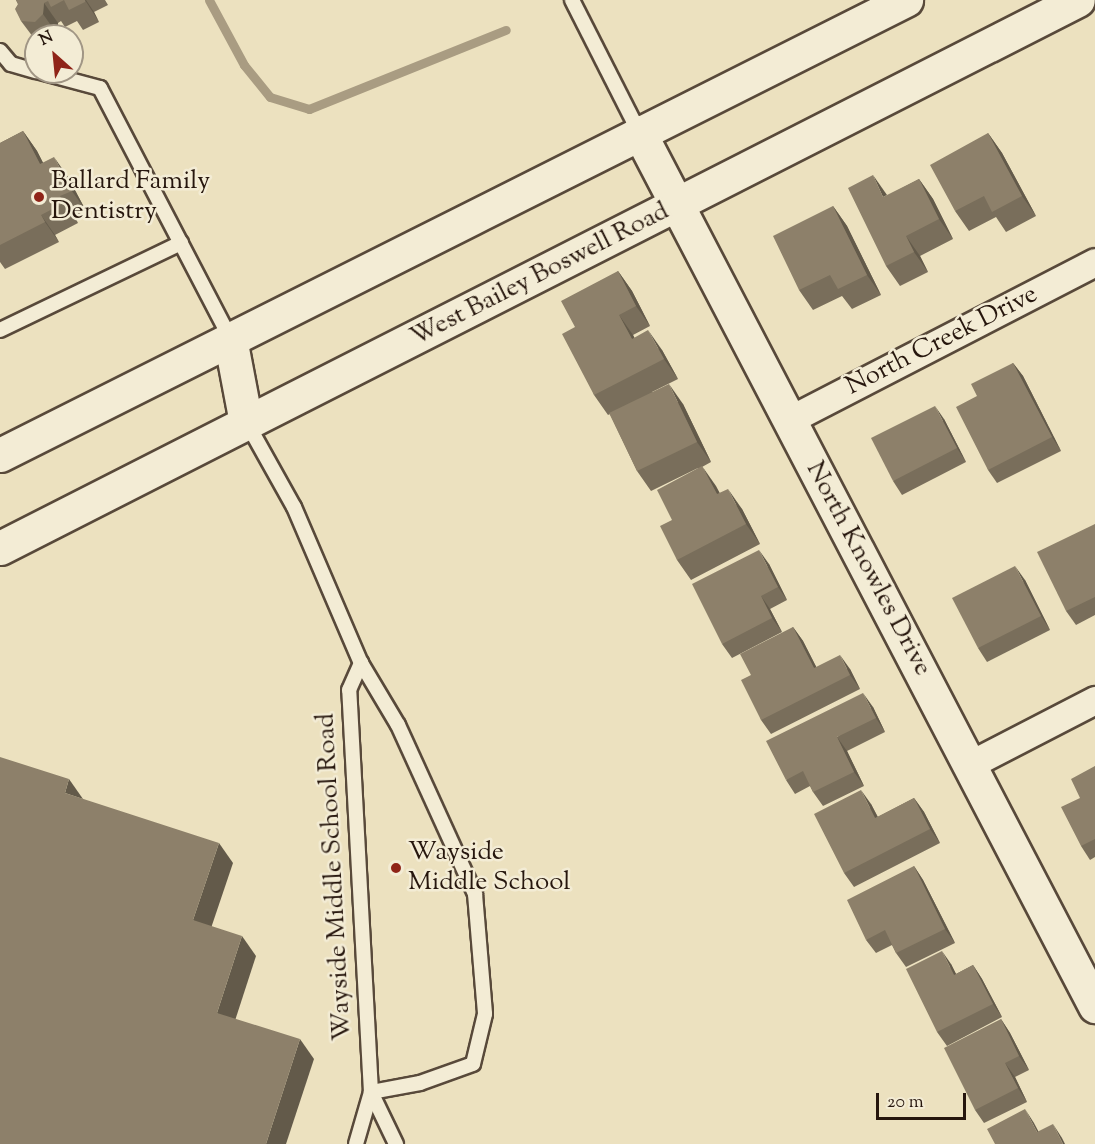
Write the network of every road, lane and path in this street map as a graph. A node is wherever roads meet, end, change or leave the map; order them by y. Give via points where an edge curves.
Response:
1 (572, 0) edge
2 (906, 0) edge
3 (1078, 0) edge
4 (0, 51) edge
5 (24, 68) edge
6 (84, 84) edge
7 (639, 132) junction
8 (677, 206) junction
9 (181, 243) junction
10 (1095, 262) edge
11 (0, 330) edge
12 (230, 338) junction
13 (789, 420) junction
14 (246, 423) junction
15 (0, 454) edge
16 (0, 548) edge
17 (361, 663) junction
18 (1095, 700) edge
19 (971, 764) junction
20 (1095, 1006) edge
21 (371, 1092) junction
22 (356, 1144) edge
23 (396, 1144) edge

1 - 7 lane
2 - 7 main road
3 - 8 main road, West Bailey Boswell Road
4 - 5 lane via 11,64
6 - 9 lane via 100,88
7 - 8 main road, North Knowles Drive
7 - 12 main road
8 - 13 main road, North Knowles Drive
8 - 14 main road, West Bailey Boswell Road
9 - 11 lane
9 - 12 lane
10 - 13 street, North Creek Drive
12 - 14 main road
12 - 15 main road
13 - 19 main road, North Knowles Drive
14 - 16 main road, West Bailey Boswell Road
14 - 17 lane via 299,518
17 - 21 lane, Wayside Middle School Road via 349,690
17 - 21 lane via 398,725 475,894 485,1014 473,1064 420,1083
18 - 19 street
19 - 20 main road, North Knowles Drive
21 - 22 lane
21 - 23 lane

